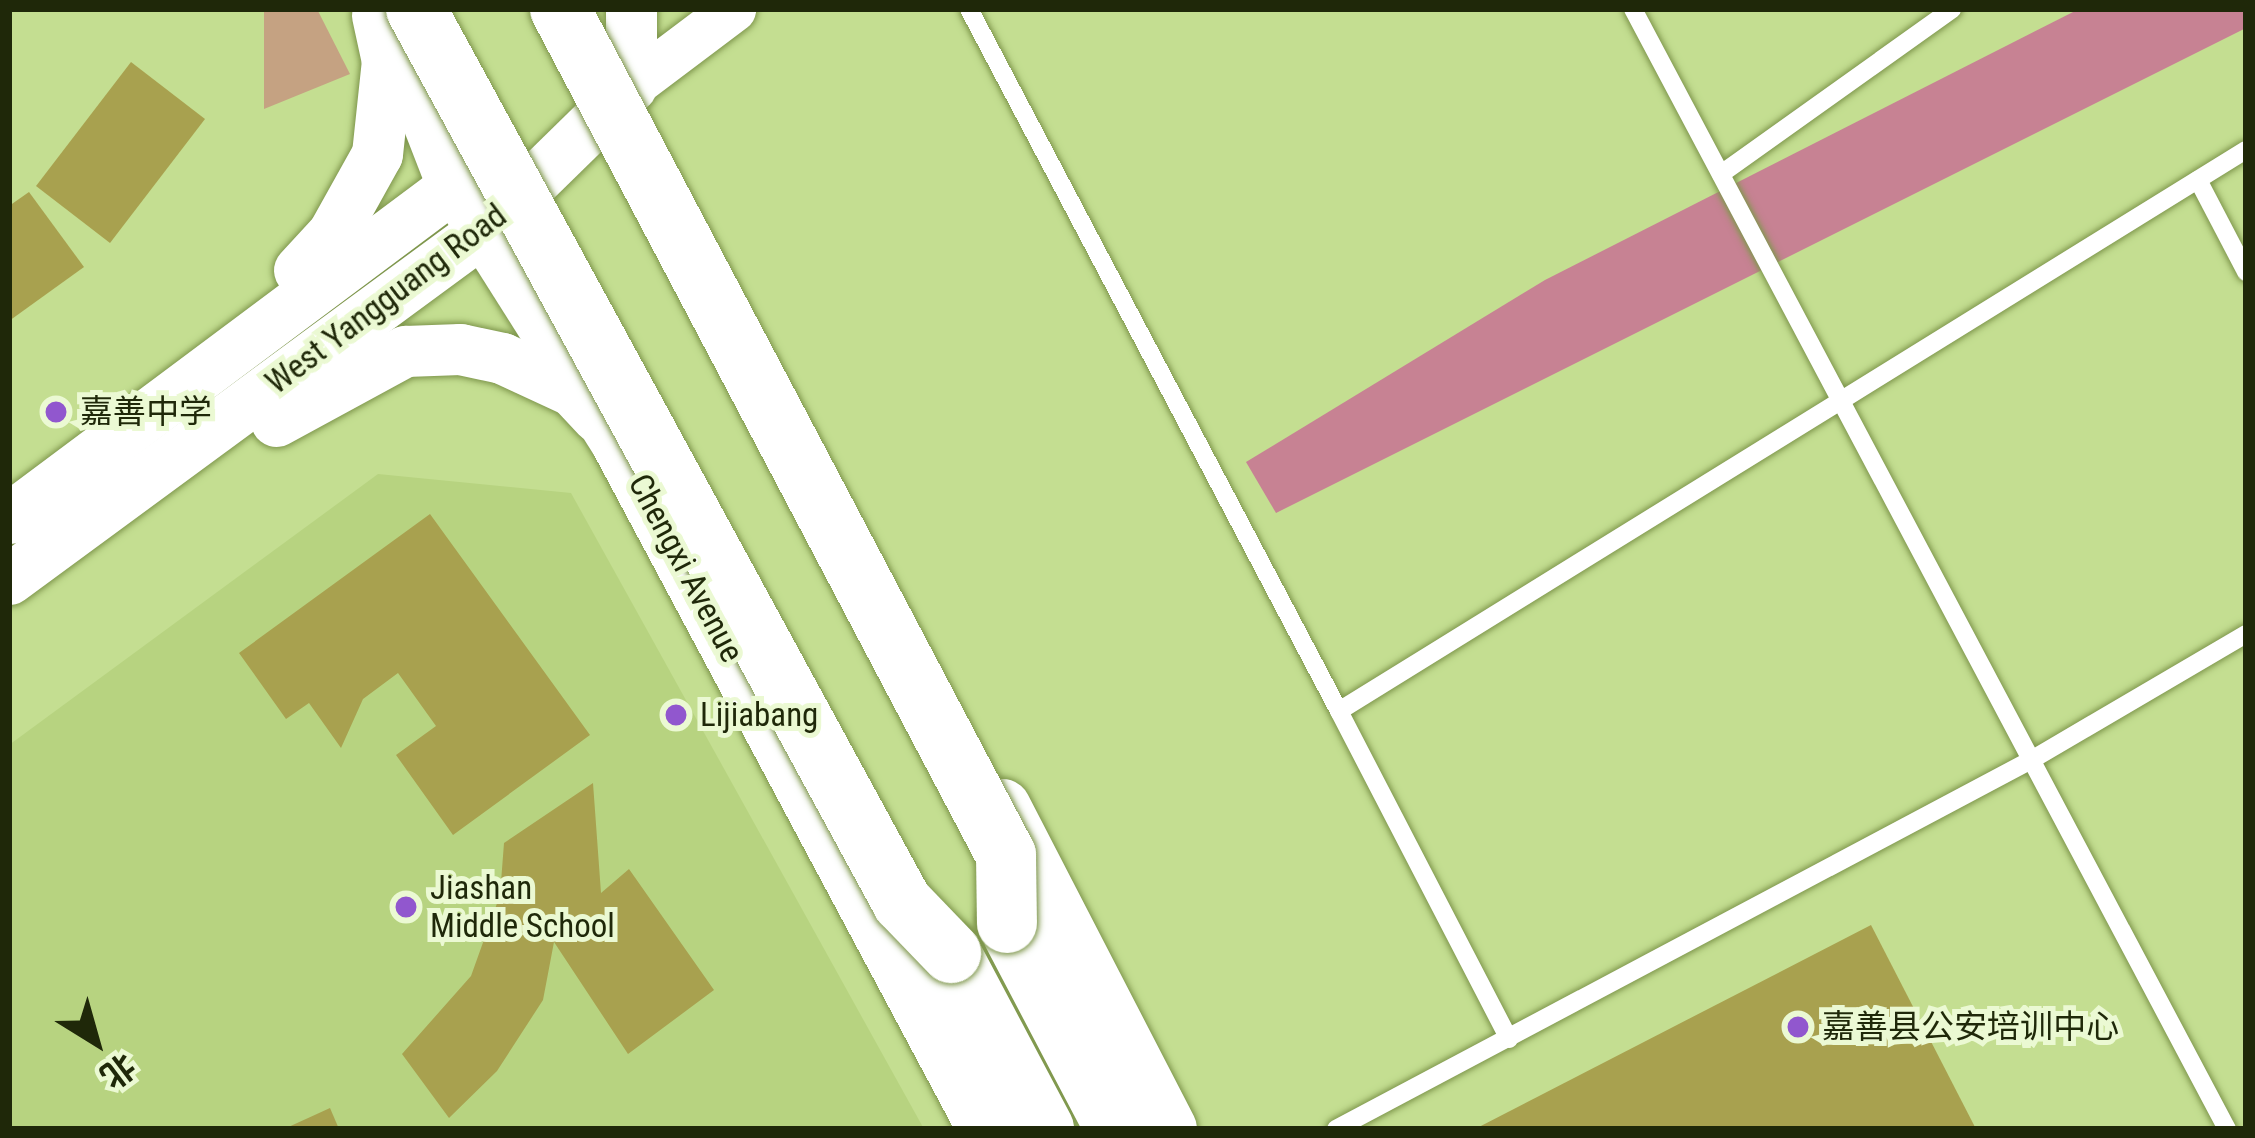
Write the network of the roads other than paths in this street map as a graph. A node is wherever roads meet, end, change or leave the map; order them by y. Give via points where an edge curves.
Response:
1 (376, 9) edge
2 (387, 9) edge
3 (416, 9) edge
4 (564, 9) edge
5 (631, 9) edge
6 (733, 9) edge
7 (969, 9) edge
8 (1633, 9) edge
9 (1952, 9) edge
10 (631, 86) junction
11 (2246, 150) edge
12 (1723, 178) junction
13 (453, 179) junction
14 (2198, 179) junction
15 (485, 229) junction
16 (2246, 272) edge
17 (224, 353) junction
18 (1840, 398) junction
19 (616, 438) junction
20 (129, 490) junction
21 (9, 518) edge
22 (9, 579) edge
23 (2246, 634) edge
24 (1339, 711) junction
25 (2033, 759) junction
26 (1509, 1039) junction
27 (986, 1129) edge
28 (1044, 1129) edge
29 (1115, 1129) edge
30 (1168, 1129) edge
31 (1336, 1129) edge
32 (2227, 1129) edge

1 - 17 main road via 388,61 377,154 333,233
2 - 13 main road, Chengxi Avenue
3 - 28 highway, bridge via 902,902 951,952
4 - 10 main road
4 - 29 highway, bridge via 1006,855 1007,923
5 - 10 main road
6 - 10 street, West Yangguang Road
7 - 24 lane
8 - 12 lane
9 - 12 lane
10 - 13 main road, West Yangguang Road
10 - 15 main road, West Yangguang Road
10 - 30 main road
11 - 14 lane
12 - 18 lane
13 - 15 main road, Chengxi Avenue
13 - 17 main road, West Yangguang Road
14 - 16 lane
14 - 18 lane
15 - 19 main road, Chengxi Avenue
15 - 20 main road, West Yangguang Road
17 - 21 main road, West Yangguang Road
18 - 24 lane
18 - 25 lane
19 - 20 main road via 573,391 502,358 405,351
19 - 27 main road, Chengxi Avenue
20 - 22 main road, West Yangguang Road
23 - 25 lane
24 - 26 lane
25 - 26 lane
25 - 32 lane
26 - 31 lane

